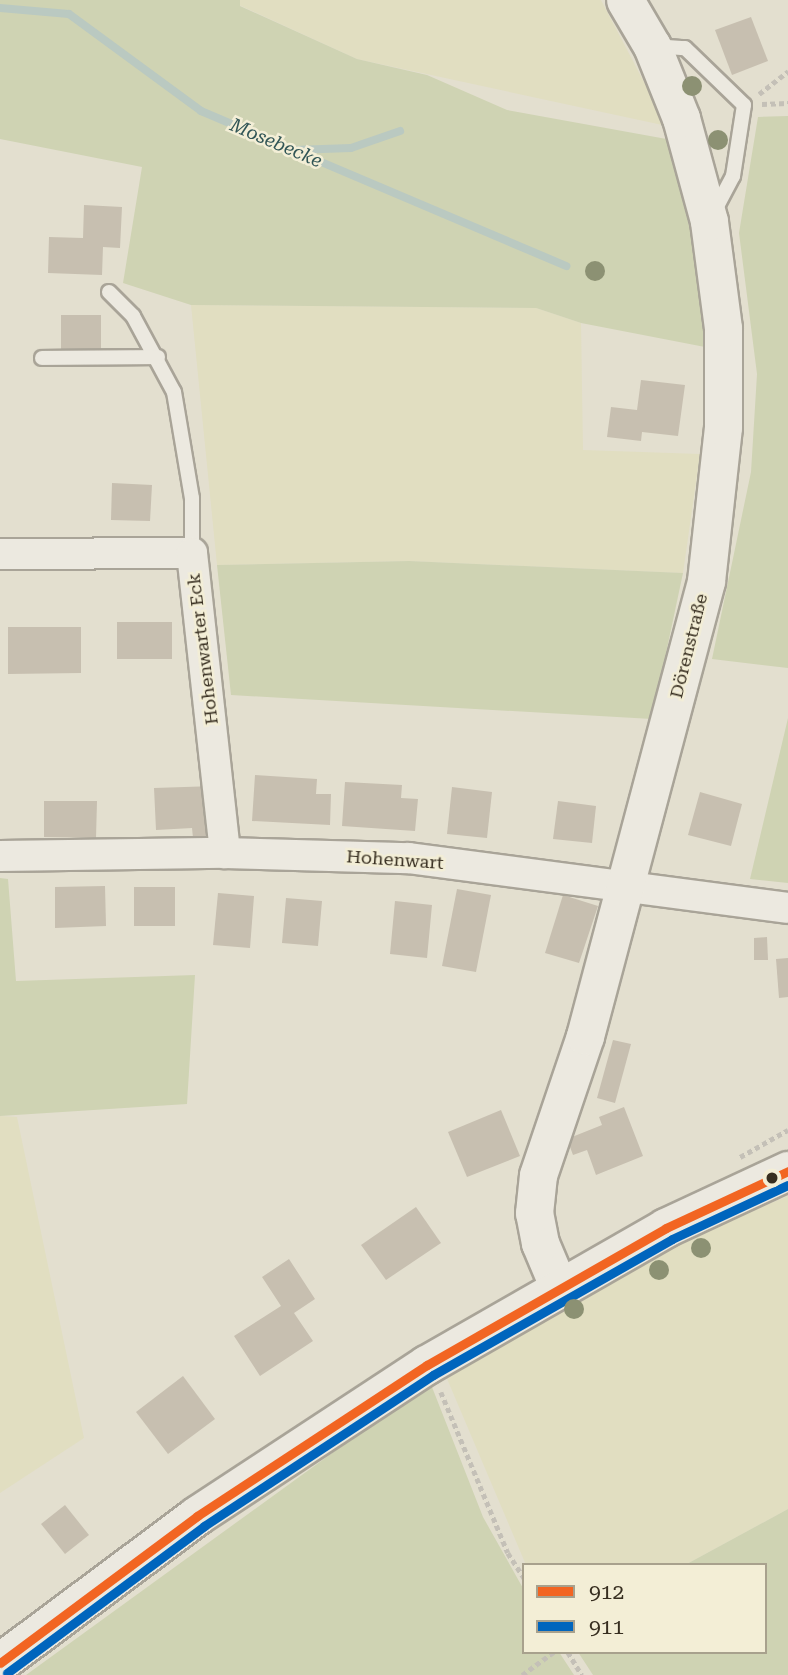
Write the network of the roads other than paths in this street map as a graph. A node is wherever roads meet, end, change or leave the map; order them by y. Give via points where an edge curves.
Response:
1 (625, 0) edge
2 (652, 46) junction
3 (709, 221) junction
4 (109, 292) dead end
5 (158, 357) junction
6 (42, 358) dead end
7 (192, 553) junction
8 (0, 554) edge
9 (225, 853) junction
10 (0, 856) edge
11 (626, 888) junction
12 (788, 908) edge
13 (788, 1171) edge
14 (559, 1288) junction
15 (0, 1663) edge

1 - 2 street, Dörenstraße
2 - 3 street, Dörenstraße via 687,137
2 - 3 lane via 685,48 744,105 733,176
3 - 11 street, Dörenstraße via 723,328 723,427 706,581
4 - 5 lane via 133,316
5 - 6 lane
5 - 7 lane via 184,433 192,498
7 - 8 street, Hohenwarter Eck
7 - 9 street, Hohenwarter Eck
9 - 10 street, Hohenwart
9 - 11 street, Hohenwart via 410,858
11 - 12 street, Hohenwart
11 - 14 street, Dörenstraße via 585,1036 538,1175 534,1213
13 - 14 main road via 666,1228
14 - 15 main road via 283,1446

